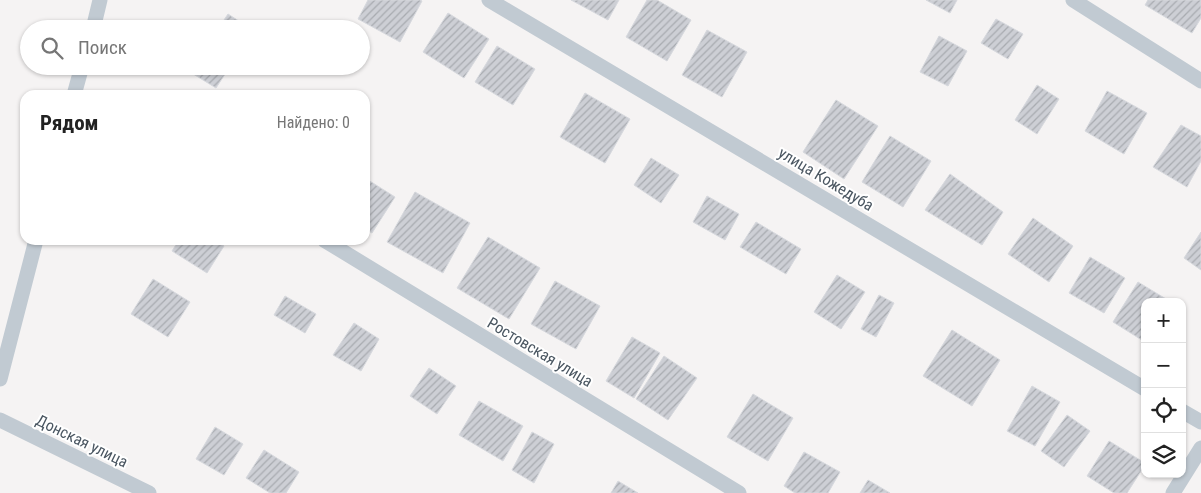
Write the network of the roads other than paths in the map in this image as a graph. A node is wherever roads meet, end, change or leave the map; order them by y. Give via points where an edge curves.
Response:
1 (100, 0) edge
2 (488, 0) edge
3 (1073, 0) edge
4 (94, 20) edge
5 (81, 75) edge
6 (1201, 81) edge
7 (79, 90) edge
8 (35, 245) edge
9 (332, 245) edge
10 (0, 379) edge
11 (1143, 388) edge
12 (1186, 413) edge
13 (0, 420) edge
14 (1201, 422) edge
15 (1201, 448) edge
16 (149, 493) edge
17 (739, 493) edge
18 (1173, 493) edge

1 - 4 street
2 - 11 street, улица Кожедуба
3 - 6 street
5 - 7 street
8 - 10 street
9 - 17 street, Ростовская улица
12 - 14 street
13 - 16 street, Донская улица
15 - 18 street

